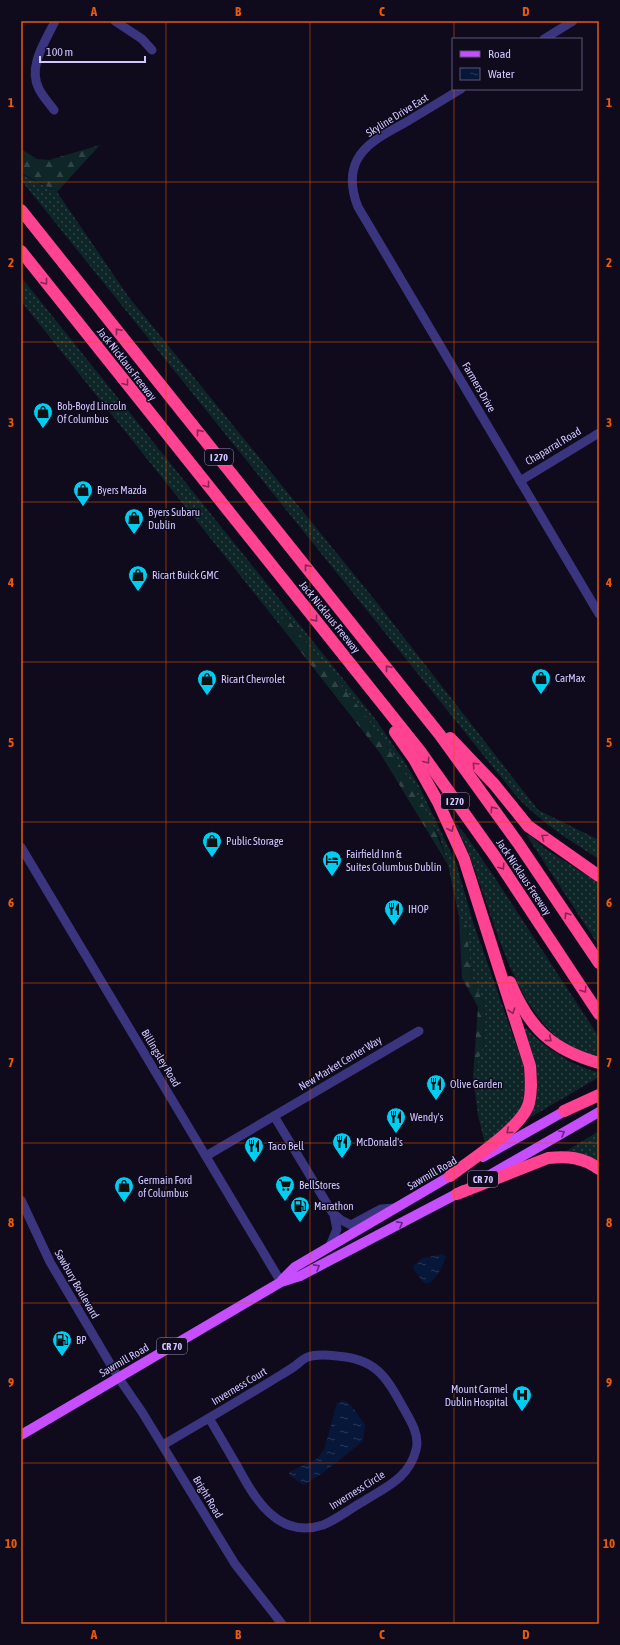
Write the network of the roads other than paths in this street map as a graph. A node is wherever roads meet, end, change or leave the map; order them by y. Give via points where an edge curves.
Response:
1 (56, 21) edge
2 (115, 21) edge
3 (573, 21) edge
4 (546, 38) edge
5 (152, 50) dead end
6 (459, 90) edge
7 (54, 110) dead end
8 (354, 168) joint
9 (21, 210) edge
10 (21, 251) edge
11 (599, 433) edge
12 (520, 481) junction
13 (596, 603) edge
14 (599, 614) edge
15 (334, 642) junction
16 (412, 699) junction
17 (21, 847) edge
18 (558, 847) junction
19 (599, 867) edge
20 (599, 876) edge
21 (484, 920) junction
22 (599, 963) edge
23 (599, 1014) edge
24 (419, 1030) dead end
25 (599, 1063) edge
26 (599, 1092) edge
27 (599, 1095) edge
28 (564, 1111) junction
29 (599, 1112) edge
30 (274, 1116) junction
31 (206, 1156) junction
32 (599, 1169) edge
33 (450, 1176) junction
34 (457, 1194) junction
35 (21, 1200) edge
36 (396, 1208) junction
37 (334, 1215) junction
38 (330, 1246) junction
39 (281, 1282) junction
40 (330, 1355) joint
41 (118, 1377) junction
42 (209, 1418) junction
43 (21, 1435) edge
44 (163, 1445) junction
45 (282, 1624) edge

1 - 7 street via 37,59 35,69 39,89
2 - 5 street via 142,39
3 - 4 street
6 - 8 street, Skyline Drive East via 375,141 362,153
8 - 12 street, Farmers Drive via 353,194 358,208
16 -> 9 highway, Jack Nicklaus Freeway / I 270
10 -> 15 highway, Jack Nicklaus Freeway / I 270
11 - 12 street, Chaparral Road
12 - 13 street, Farmers Drive
13 - 14 street, Farmers Drive
15 -> 21 highway via 414,759 438,802 464,859
15 -> 23 highway, Jack Nicklaus Freeway / I 270 via 420,751 490,849
18 -> 16 highway via 528,826 494,784
22 -> 16 highway, Jack Nicklaus Freeway / I 270 via 518,844
17 - 31 street, Billingsley Road
18 - 19 highway
18 - 20 highway
21 -> 25 highway via 526,1015 558,1047 579,1058
21 -> 33 highway via 530,1066 532,1087 529,1104 522,1118
24 - 30 street, New Market Center Way
26 - 28 main road, Sawmill Road / CR 70
27 - 28 highway
28 - 33 main road, Sawmill Road / CR 70
34 -> 29 main road, Sawmill Road / CR 70
30 - 31 street, New Market Center Way
30 - 37 street
31 - 39 street, Billingsley Road
32 - 34 highway via 576,1158 548,1158
33 - 36 main road, Sawmill Road / CR 70
39 -> 34 main road, Sawmill Road / CR 70 via 300,1276
35 - 41 street, Sawbury Boulevard via 50,1262
36 - 37 street via 381,1209 351,1225
36 - 38 main road, Sawmill Road / CR 70
37 - 38 street via 337,1229
38 - 39 main road, Sawmill Road / CR 70 via 295,1267
39 - 41 main road, Sawmill Road / CR 70
40 - 42 street, Inverness Court via 308,1357
40 - 42 street, Inverness Circle via 354,1357 381,1373 410,1420 416,1436 417,1449 405,1474 323,1525 297,1527 283,1523 268,1512 257,1500
41 - 43 main road, Sawmill Road / CR 70
41 - 44 street, Bright Road
42 - 44 street, Inverness Court
44 - 45 street, Bright Road via 236,1564

